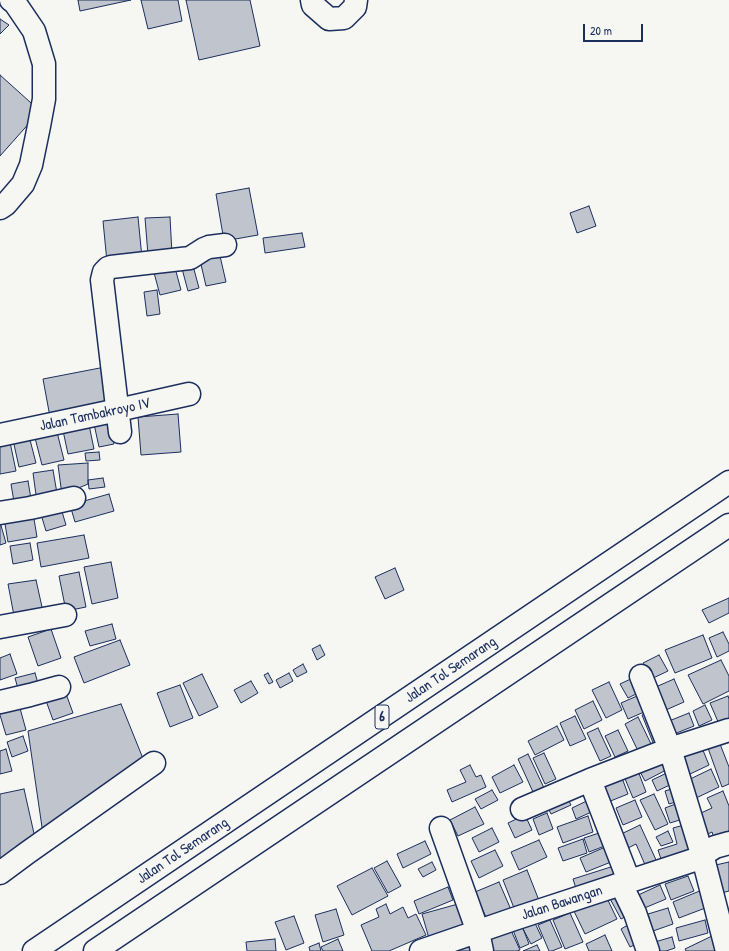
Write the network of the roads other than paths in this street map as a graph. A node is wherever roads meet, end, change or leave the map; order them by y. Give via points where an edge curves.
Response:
1 (11, 0) edge
2 (312, 0) edge
3 (356, 0) edge
4 (0, 208) edge
5 (225, 245) dead end
6 (189, 394) dead end
7 (118, 410) junction
8 (120, 432) dead end
9 (0, 435) edge
10 (729, 482) edge
11 (74, 498) dead end
12 (0, 513) edge
13 (729, 525) edge
14 (65, 615) dead end
15 (0, 628) edge
16 (640, 676) dead end
17 (59, 687) dead end
18 (0, 702) edge
19 (729, 730) edge
20 (670, 748) junction
21 (154, 763) dead end
22 (590, 780) junction
23 (522, 809) dead end
24 (441, 828) dead end
25 (729, 843) edge
26 (702, 854) junction
27 (0, 873) edge
28 (625, 883) junction
29 (480, 941) edge
30 (726, 941) edge
31 (34, 951) edge
32 (95, 951) edge
33 (421, 951) edge
34 (648, 951) edge

1 - 4 main road via 34,31 44,64 44,99 31,166 23,184
2 - 3 main road via 313,5 329,18 344,18 355,7
5 - 7 main road via 204,249 190,258 111,267 104,272 102,280
6 - 7 main road, Jalan Tambakroyo IV
7 - 8 main road
7 - 9 main road, Jalan Tambakroyo IV
10 - 31 main road, Jalan Tol Semarang / 6
11 - 12 main road
13 - 32 main road, 6
14 - 15 main road
16 - 20 main road
17 - 18 main road
19 - 20 main road
20 - 22 main road
20 - 26 main road
21 - 27 main road
22 - 23 main road
22 - 28 main road
24 - 29 main road
25 - 26 main road, Jalan Bawangan
26 - 28 main road, Jalan Bawangan via 694,860
26 - 30 main road
28 - 29 main road, Jalan Bawangan
28 - 34 main road
29 - 33 main road, Jalan Bawangan

